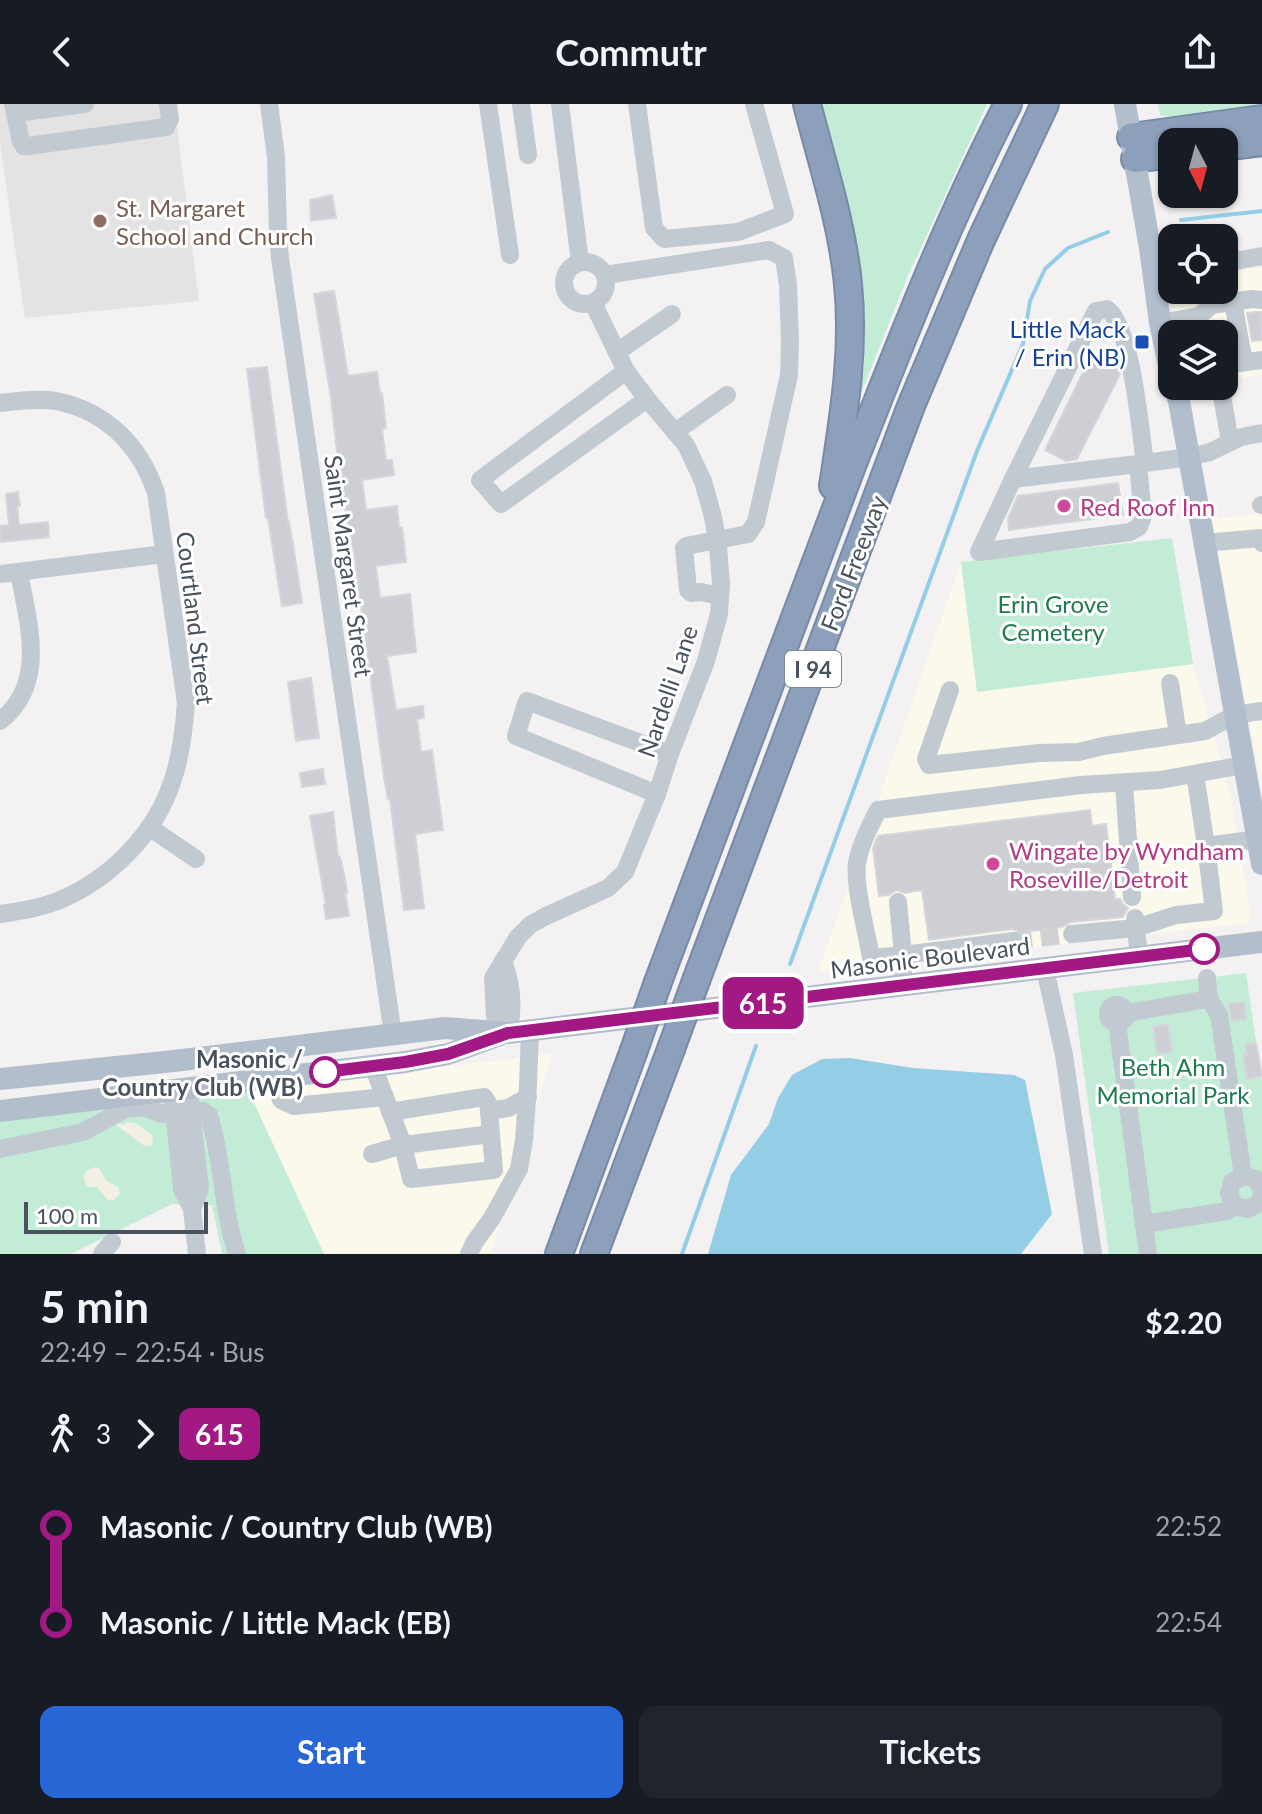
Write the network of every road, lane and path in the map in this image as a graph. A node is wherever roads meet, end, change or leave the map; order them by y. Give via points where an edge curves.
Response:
1 (85, 104) edge
2 (168, 104) edge
3 (269, 104) edge
4 (488, 104) edge
5 (521, 104) edge
6 (560, 104) edge
7 (637, 104) edge
8 (754, 104) edge
9 (807, 104) edge
10 (1008, 104) edge
11 (1045, 104) edge
12 (1125, 104) edge
13 (14, 109) edge
14 (1262, 119) edge
15 (1262, 142) edge
16 (1238, 145) edge
17 (1133, 148) junction
18 (1158, 152) edge
19 (528, 155) dead end
20 (510, 255) dead end
21 (1262, 256) edge
22 (1238, 260) edge
23 (580, 262) junction
24 (1158, 263) edge
25 (605, 275) junction
26 (1238, 298) edge
27 (1262, 300) edge
28 (593, 303) junction
29 (1214, 304) edge
30 (1229, 304) edge
31 (672, 314) dead end
32 (1177, 320) edge
33 (617, 352) junction
34 (1253, 361) edge
35 (626, 371) junction
36 (727, 395) dead end
37 (647, 399) junction
38 (1179, 400) edge
39 (1223, 400) edge
40 (0, 403) edge
41 (675, 432) junction
42 (1262, 433) edge
43 (1230, 442) junction
44 (1189, 457) junction
45 (1141, 464) junction
46 (1013, 479) junction
47 (1262, 525) edge
48 (826, 533) junction
49 (717, 540) junction
50 (1262, 540) edge
51 (1204, 543) junction
52 (164, 554) junction
53 (19, 572) junction
54 (0, 574) edge
55 (720, 596) junction
56 (1170, 683) dead end
57 (950, 690) dead end
58 (1262, 711) edge
59 (1235, 715) junction
60 (0, 721) edge
61 (1178, 735) junction
62 (670, 754) junction
63 (1244, 765) junction
64 (1195, 774) junction
65 (1124, 784) junction
66 (657, 794) junction
67 (149, 827) junction
68 (1258, 839) junction
69 (1206, 846) junction
70 (196, 859) dead end
71 (1262, 864) edge
72 (1132, 897) dead end
73 (898, 902) dead end
74 (0, 914) edge
75 (1136, 923) junction
76 (1072, 934) tunnel mouth
77 (1014, 941) tunnel mouth
78 (1262, 942) edge
79 (903, 955) junction
80 (1139, 958) junction
81 (1045, 969) junction
82 (1207, 978) dead end
83 (903, 986) junction
84 (1209, 999) junction
85 (519, 1031) junction
86 (393, 1035) junction
87 (272, 1049) junction
88 (399, 1062) junction
89 (373, 1066) junction
90 (273, 1078) junction
91 (0, 1079) edge
92 (528, 1097) junction
93 (182, 1101) junction
94 (388, 1104) junction
95 (0, 1111) edge
96 (489, 1111) junction
97 (491, 1134) junction
98 (403, 1145) junction
99 (0, 1149) edge
100 (372, 1154) dead end
101 (1243, 1176) junction
102 (1262, 1192) edge
103 (1235, 1206) junction
104 (1144, 1224) junction
105 (197, 1254) edge
106 (237, 1254) edge
107 (469, 1254) edge
108 (559, 1254) edge
109 (594, 1254) edge
110 (1093, 1254) edge
111 (1148, 1254) edge

1 - 13 street
2 - 13 street via 166,127 28,146 21,142
3 - 86 street, Saint Margaret Street via 280,258
4 - 20 street
5 - 19 street
6 - 23 street
7 - 8 street via 654,228 664,239 738,232 785,214
9 - 48 highway via 840,231 850,314 847,394
10 - 48 highway, Ford Freeway / I 94 via 942,242
11 - 109 highway, Ford Freeway / I 94, bridge via 911,406
12 - 17 main road
14 - 17 highway
15 - 16 highway
17 - 18 highway
17 - 24 main road via 1150,248
21 - 22 street
23 - 25 street via 595,264
23 - 28 street via 566,273 564,289 576,302
25 - 28 street via 604,291
25 - 49 street via 769,250 784,258 789,375 756,522 748,534
26 - 27 street
28 - 33 street, Nardelli Lane
29 - 32 street via 1199,316
30 - 34 street
31 - 33 street
33 - 35 street, Nardelli Lane
35 - 37 street, Nardelli Lane
35 - 37 street via 480,480 501,504
36 - 41 street
37 - 41 street, Nardelli Lane
38 - 44 main road
39 - 43 street
40 - 52 street, Courtland Street via 54,401 122,434 140,456 156,493
41 - 49 street, Nardelli Lane via 703,481
42 - 43 street
43 - 44 street
44 - 45 street
44 - 51 main road
45 - 46 street
45 - 46 street via 1143,516 1130,532 979,552
45 - 46 street via 1130,364 1120,327 1107,309 1096,311
47 - 50 street
48 - 108 highway, Ford Freeway / I 94, bridge
49 - 55 street, Nardelli Lane
49 - 55 street via 684,548 688,590
50 - 51 street
51 - 59 main road
52 - 53 street
52 - 67 street, Courtland Street via 186,703 172,784
53 - 54 street
53 - 60 street via 30,670 16,707
55 - 62 street, Nardelli Lane via 710,648
56 - 61 street
57 - 61 street via 926,759 929,765 1079,752
58 - 59 street
59 - 61 street via 1205,731
59 - 63 main road
62 - 66 street, Nardelli Lane
62 - 66 street via 527,701 516,736
63 - 64 street
63 - 68 main road
64 - 65 street
64 - 69 street
65 - 72 street
65 - 79 street via 878,810 857,863 859,894 871,958
66 - 85 street, Nardelli Lane via 617,882 530,925 503,961
67 - 70 street
67 - 74 street, Courtland Street via 113,867 80,890 52,903
68 - 69 street
68 - 71 main road
69 - 75 street via 1214,911
73 - 79 street
75 - 76 street
75 - 80 street
77 - 79 street
78 - 80 main road, Masonic Boulevard
79 - 83 street
80 - 81 main road, Masonic Boulevard
81 - 83 main road, Masonic Boulevard
81 - 110 street via 1064,1055
82 - 84 street
83 - 85 main road, Masonic Boulevard
84 - 101 street via 1219,1015
84 - 104 street via 1122,1018
85 - 86 main road, Masonic Boulevard via 445,1028
85 - 88 main road, Masonic Boulevard via 448,1054
85 - 92 street, Nardelli Lane
86 - 87 main road, Masonic Boulevard
86 - 88 main road via 403,1044
87 - 91 main road, Masonic Boulevard
87 - 93 main road via 181,1070 172,1082
88 - 89 main road, Masonic Boulevard
89 - 90 main road, Masonic Boulevard
89 - 94 street
90 - 93 main road, Masonic Boulevard
90 - 94 street via 281,1100 294,1106
92 - 96 street
92 - 107 street, Nardelli Lane via 519,1169
93 - 95 main road, Masonic Boulevard
93 - 99 street via 162,1114 144,1107 125,1109 83,1132
93 - 105 street via 182,1189 192,1209
93 - 106 street via 209,1115
94 - 96 street via 484,1097
94 - 98 street
96 - 97 street
97 - 98 street
97 - 98 street via 494,1170 411,1179
98 - 100 street
101 - 102 street via 1256,1179
101 - 103 street via 1229,1188
102 - 103 street via 1254,1207
103 - 104 street
104 - 111 street

